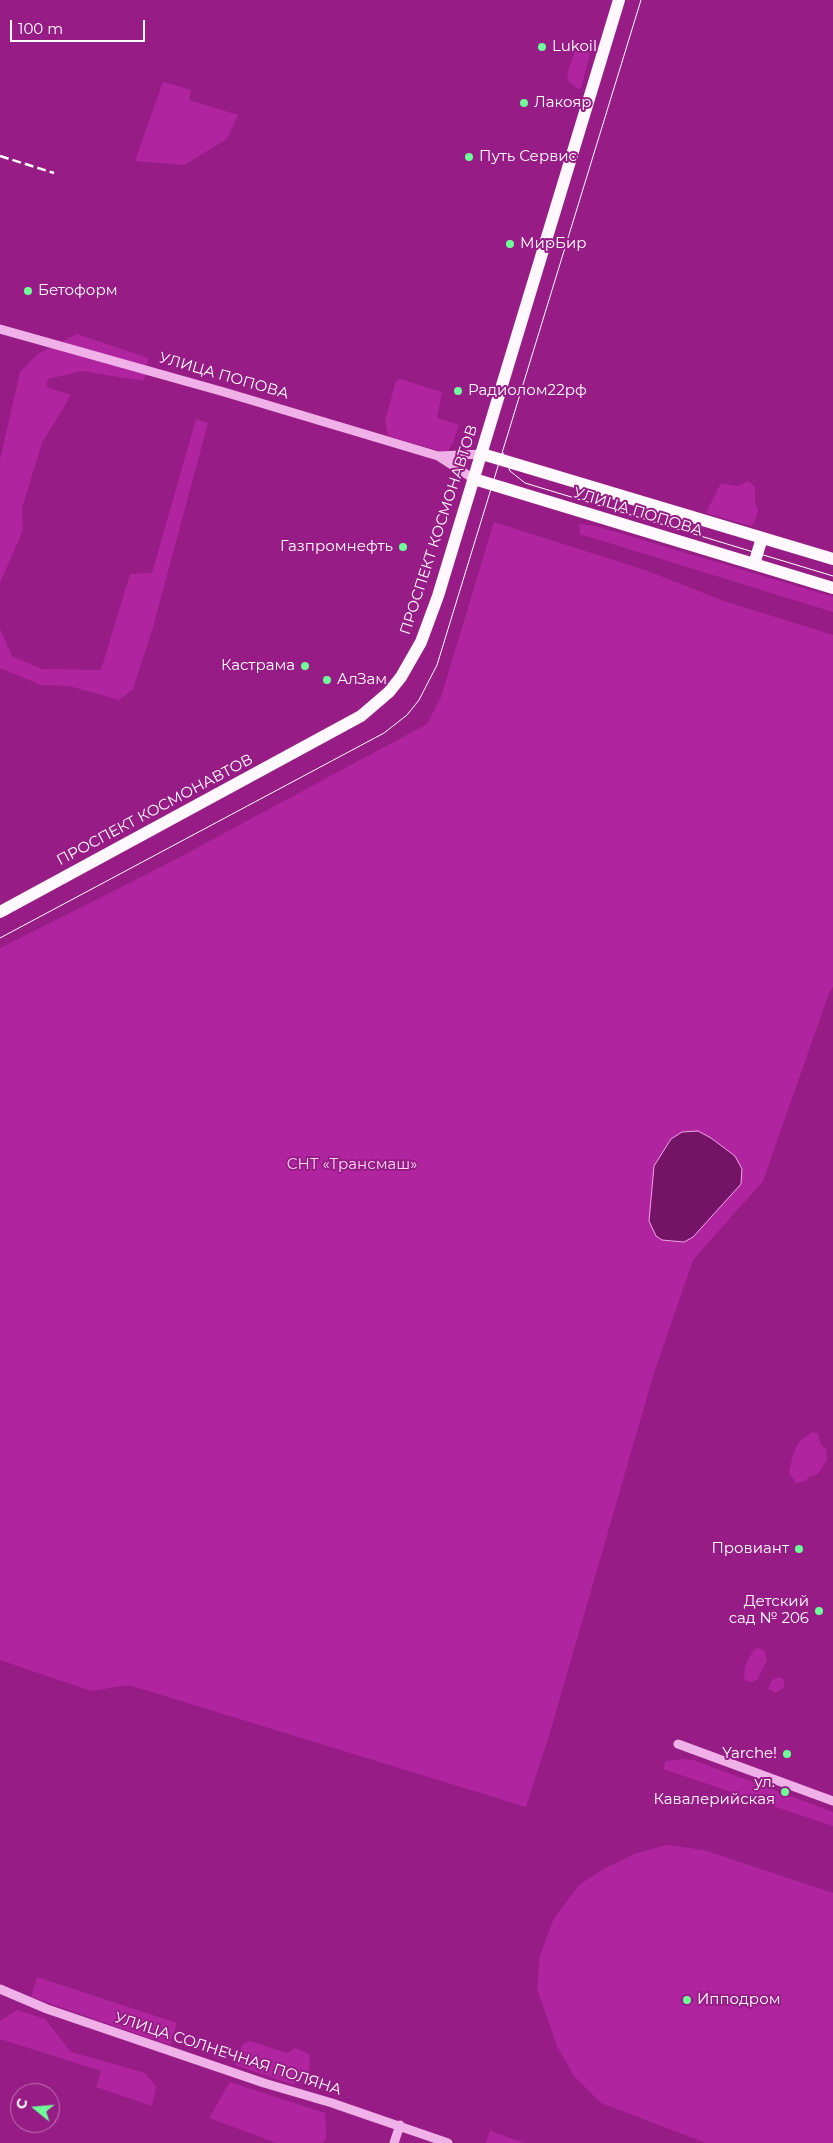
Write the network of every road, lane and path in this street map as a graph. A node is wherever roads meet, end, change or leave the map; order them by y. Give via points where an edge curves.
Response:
1 (620, 0) edge
2 (0, 329) edge
3 (482, 454) junction
4 (438, 456) junction
5 (474, 479) junction
6 (762, 538) junction
7 (833, 559) edge
8 (754, 564) junction
9 (833, 588) edge
10 (0, 912) edge
11 (678, 1744) dead end
12 (833, 1801) edge
13 (0, 1989) edge
14 (400, 2125) junction
15 (394, 2143) edge
16 (448, 2143) edge

1 - 3 main road, ПРОСПЕКТ КОСМОНАВТОВ
2 - 4 street, УЛИЦА ПОПОВА
3 - 4 street, УЛИЦА ПОПОВА
3 - 5 main road, ПРОСПЕКТ КОСМОНАВТОВ
3 - 6 main road, УЛИЦА ПОПОВА
4 - 5 street, УЛИЦА ПОПОВА
5 - 8 main road, УЛИЦА ПОПОВА
5 - 10 main road, ПРОСПЕКТ КОСМОНАВТОВ via 421,642 389,692 374,706 303,748
6 - 7 main road, УЛИЦА ПОПОВА
6 - 8 main road
8 - 9 main road, УЛИЦА ПОПОВА
11 - 12 street
13 - 14 street, УЛИЦА СОЛНЕЧНАЯ ПОЛЯНА via 132,2038
14 - 15 street
14 - 16 street, УЛИЦА СОЛНЕЧНАЯ ПОЛЯНА

